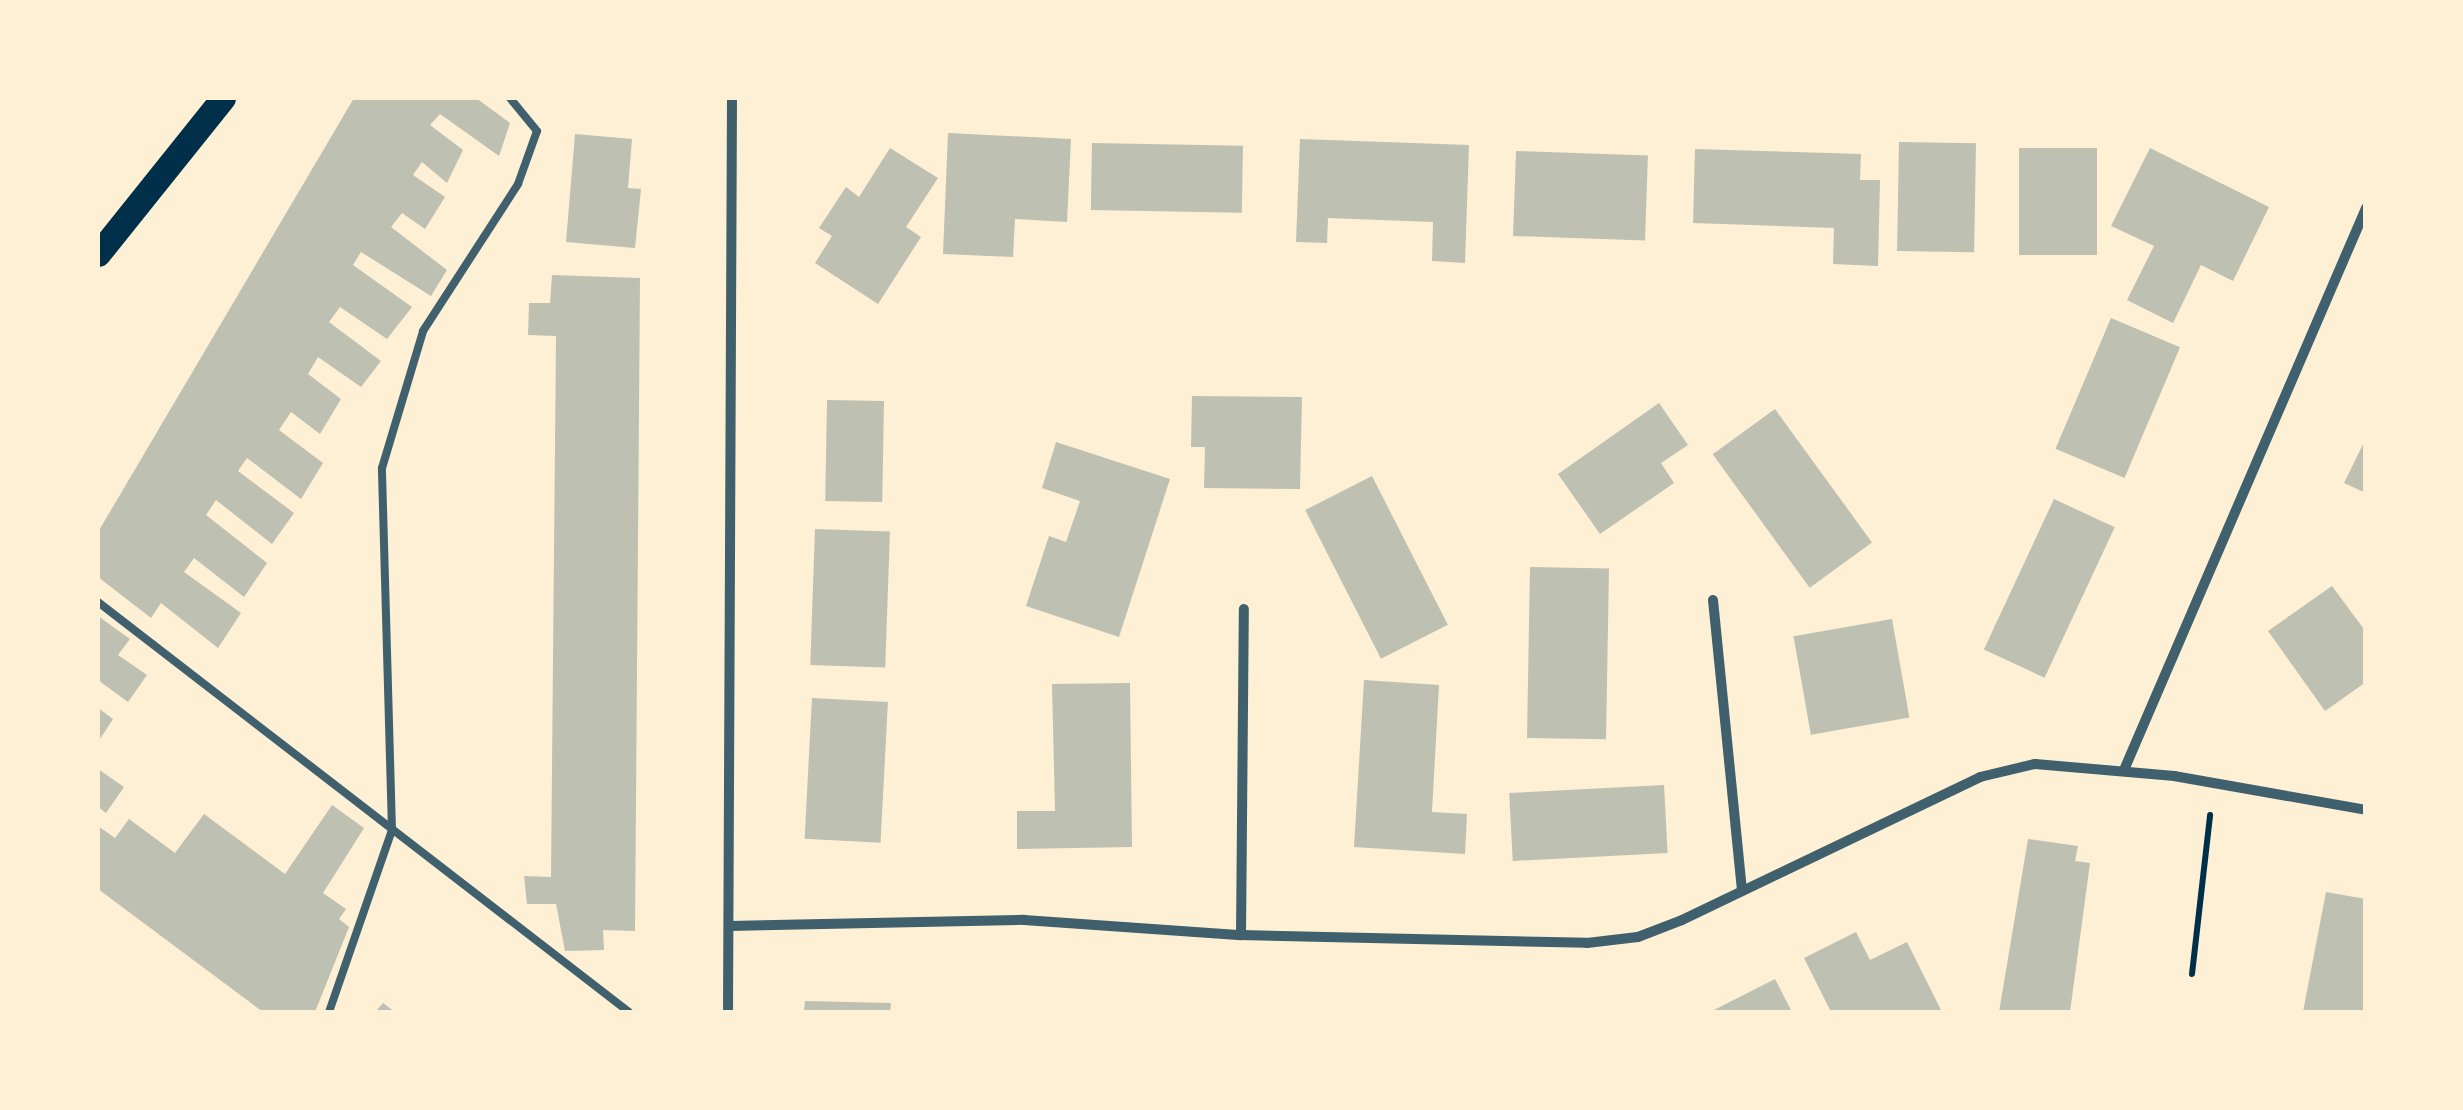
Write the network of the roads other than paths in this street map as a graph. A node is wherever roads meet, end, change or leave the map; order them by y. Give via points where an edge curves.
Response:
1 (223, 98) edge
2 (510, 98) edge
3 (732, 98) edge
4 (2366, 208) edge
5 (98, 254) edge
6 (1713, 600) dead end
7 (98, 602) edge
8 (1244, 609) dead end
9 (2124, 770) junction
10 (2366, 810) edge
11 (392, 830) junction
12 (1742, 891) junction
13 (730, 926) junction
14 (1241, 936) junction
15 (329, 1012) edge
16 (630, 1012) edge
17 (728, 1012) edge

1 - 5 main road
2 - 11 lane via 537,131 518,184 422,331 382,468
3 - 13 street
4 - 9 street via 2133,736
6 - 12 street
7 - 11 lane
8 - 14 street
9 - 10 street
9 - 12 street via 2035,764 1980,776
11 - 15 lane
11 - 16 lane
12 - 14 street via 1638,937 1587,943
13 - 14 street via 1024,920
13 - 17 street

